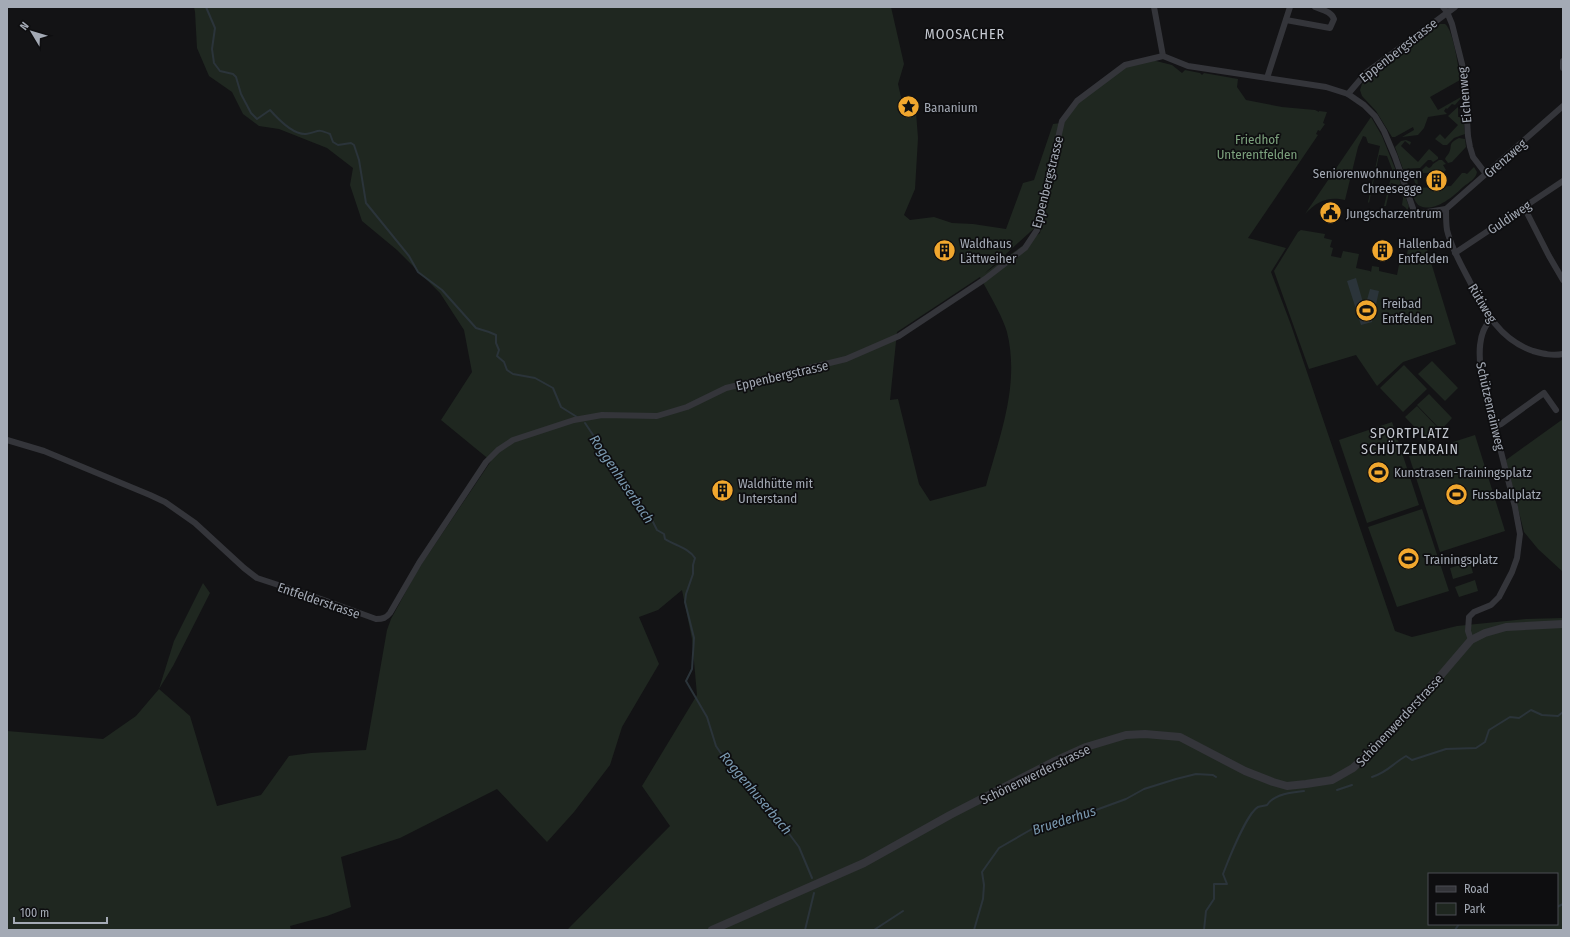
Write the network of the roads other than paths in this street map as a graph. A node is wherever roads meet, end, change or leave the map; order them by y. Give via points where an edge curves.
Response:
1 (1154, 7) edge
2 (1290, 7) edge
3 (1315, 7) edge
4 (1455, 7) edge
5 (1445, 10) edge
6 (1286, 20) junction
7 (1163, 56) junction
8 (1563, 61) edge
9 (1563, 68) edge
10 (1267, 78) junction
11 (1348, 94) junction
12 (1563, 106) edge
13 (1486, 174) junction
14 (1563, 182) edge
15 (1524, 207) junction
16 (1446, 209) junction
17 (1455, 253) junction
18 (1563, 280) edge
19 (1491, 320) junction
20 (1563, 354) edge
21 (1556, 410) dead end
22 (574, 420) joint
23 (1494, 427) junction
24 (7, 440) edge
25 (1563, 624) edge
26 (1471, 640) junction
27 (712, 930) edge

1 - 7 street
2 - 6 street
3 - 6 street via 1332,15 1334,19 1330,28
4 - 5 street, Eppenbergstrasse
5 - 11 street, Eppenbergstrasse via 1366,72
5 - 13 street, Eichenweg via 1464,72 1470,147 1473,157
6 - 10 street
7 - 10 street via 1188,66
7 - 22 street, Eppenbergstrasse via 1125,65 1077,101 1061,123 1037,230 1032,239 1025,248 1002,266 899,336 846,359 726,388 687,407 657,416 602,415
8 - 9 street
10 - 11 street
11 - 16 street via 1375,116 1384,131 1415,214
12 - 13 street, Grenzweg
13 - 16 street, Grenzweg
14 - 15 street, Guldiweg
15 - 17 street, Guldiweg
15 - 18 street
16 - 17 street, Rütiweg via 1447,230
17 - 19 street, Rütiweg
19 - 20 street, Rütiweg via 1518,344 1545,354
19 - 23 street, Schützenrainweg via 1485,327 1479,360
21 - 23 street via 1544,394
22 - 24 street, Entfelderstrasse via 513,440 486,462 419,563 390,613 386,618 376,619 257,578 195,523 165,502 51,454
23 - 26 street, Schützenrainweg via 1515,507 1520,534 1519,547 1512,572 1499,597 1491,605 1469,617 1468,630
25 - 26 street, Schönenwerderstrasse via 1506,627
26 - 27 street, Schönenwerderstrasse via 1412,709 1353,768 1332,780 1287,786 1245,771 1180,737 1126,735 1086,747 1053,762 864,863

